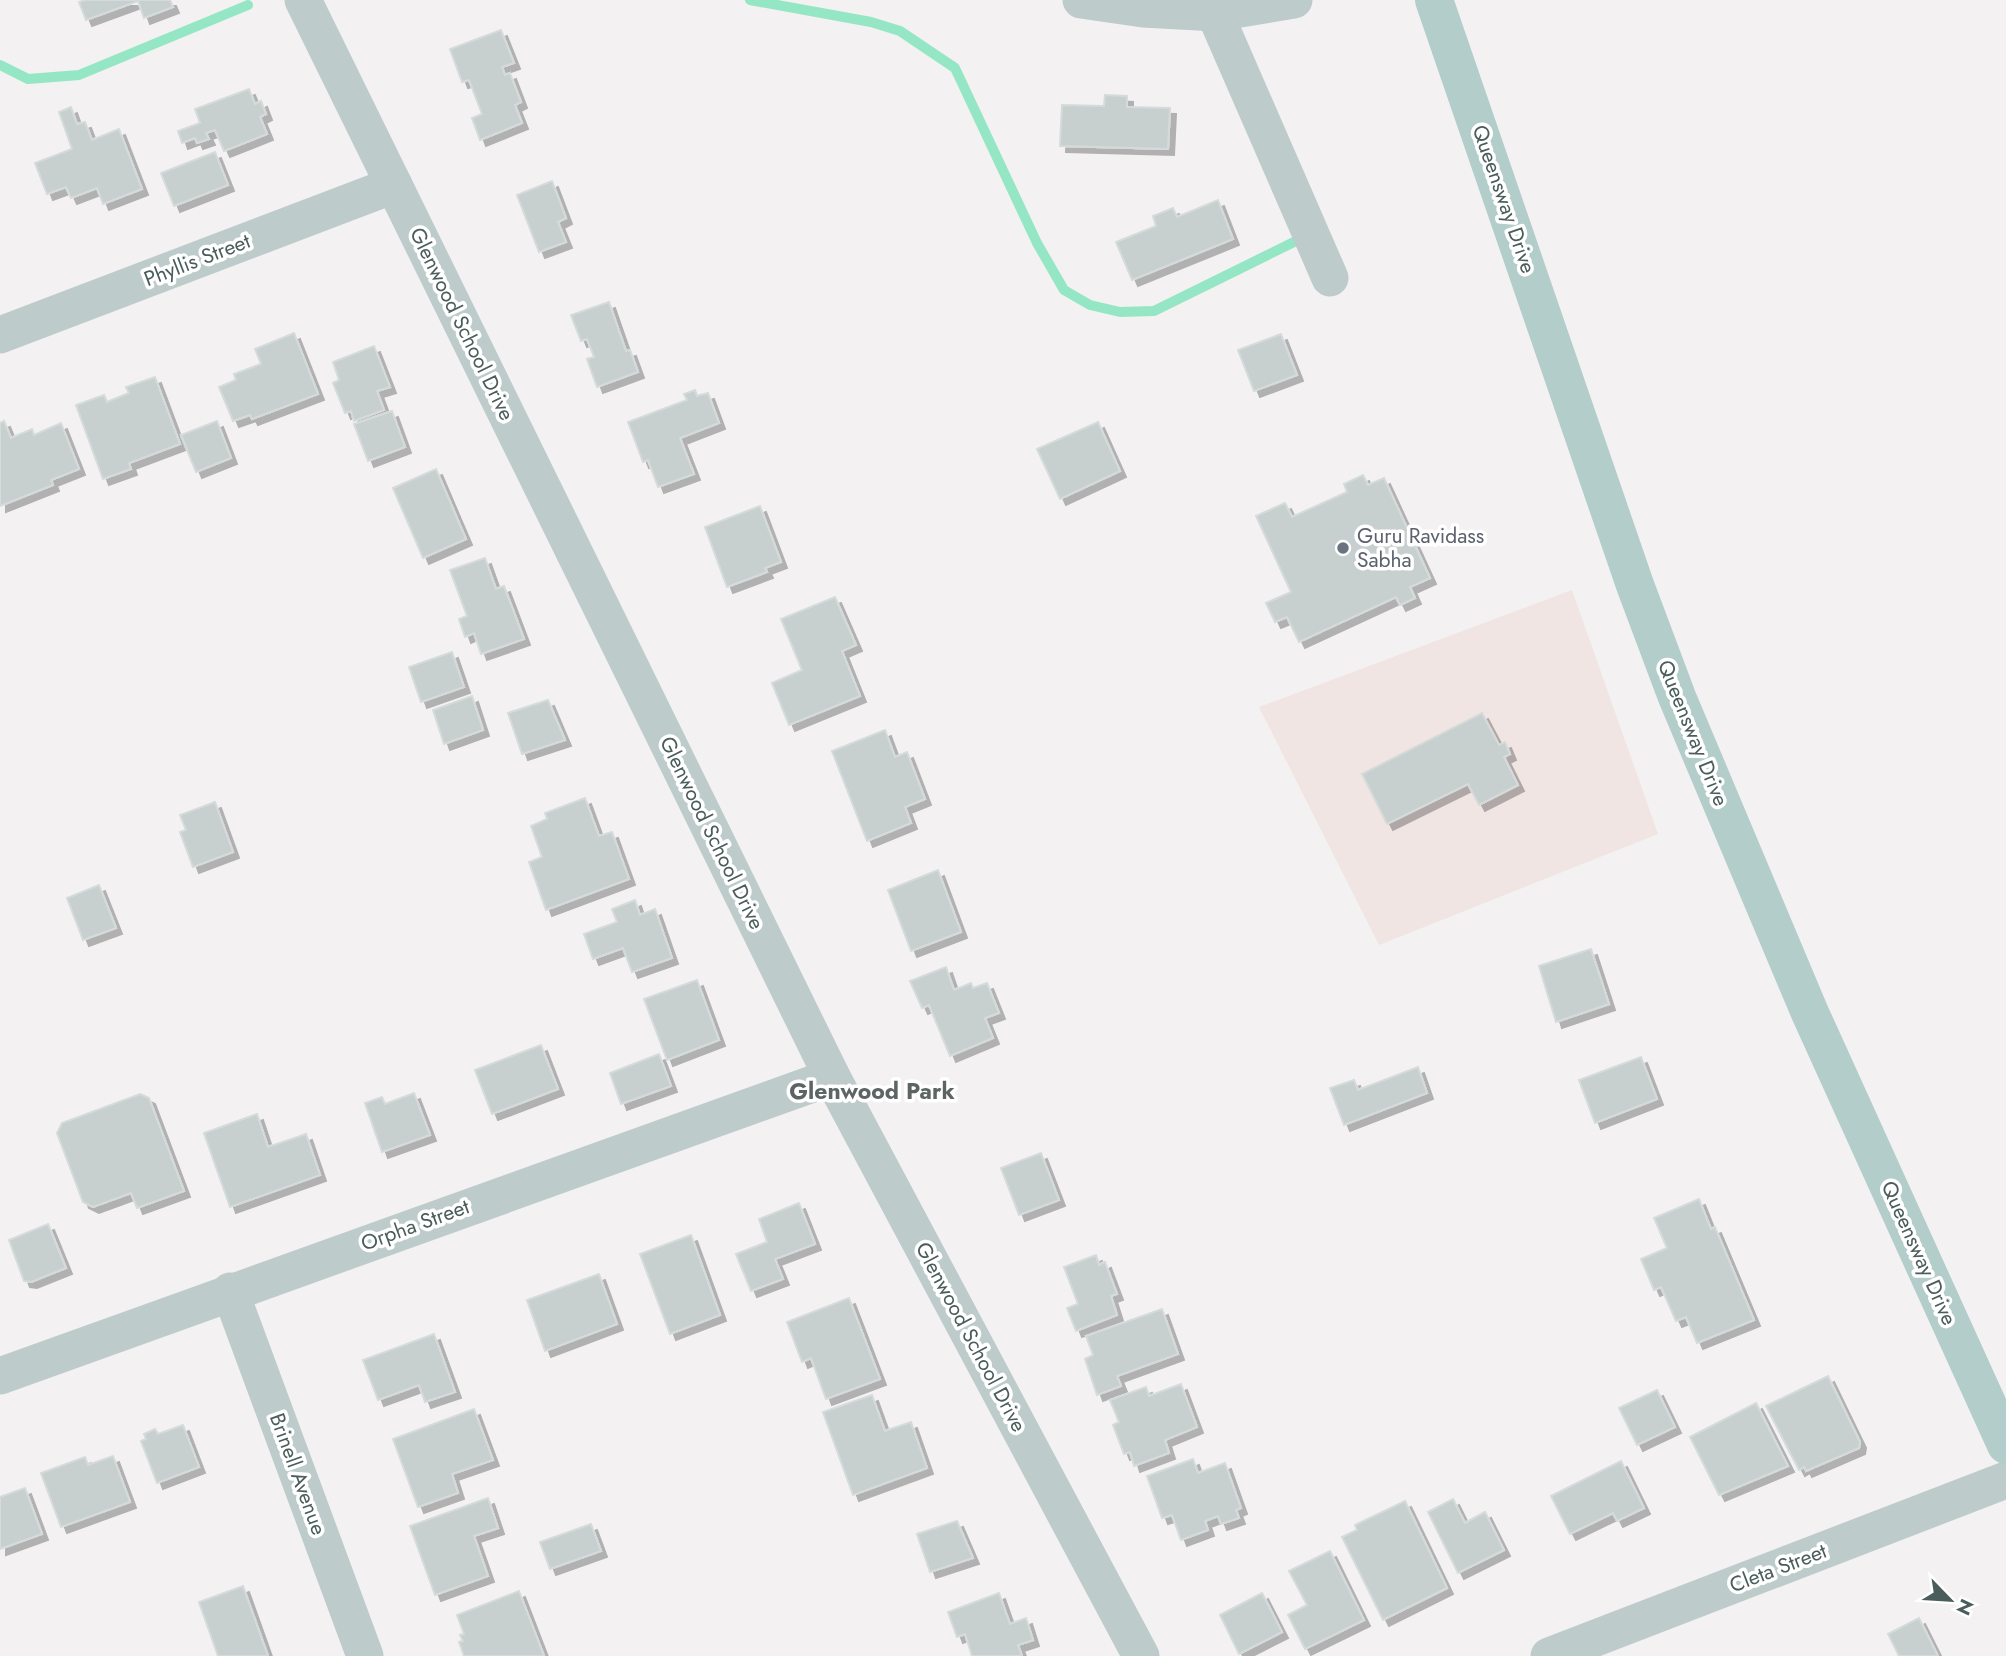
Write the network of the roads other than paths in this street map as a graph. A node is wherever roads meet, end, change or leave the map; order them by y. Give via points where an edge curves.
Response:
1 (303, 0) edge
2 (1081, 0) edge
3 (1294, 0) edge
4 (1434, 0) edge
5 (1212, 7) edge
6 (394, 185) junction
7 (1330, 278) dead end
8 (0, 335) edge
9 (832, 1077) junction
10 (230, 1292) junction
11 (0, 1376) edge
12 (2006, 1445) edge
13 (2006, 1480) edge
14 (365, 1656) edge
15 (1141, 1656) edge
16 (1549, 1656) edge

1 - 6 street, Glenwood School Drive
2 - 5 street via 1143,9
3 - 5 street
4 - 12 main road, Queensway Drive via 1677,697 1811,1013
5 - 7 street
6 - 8 street, Phyllis Street
6 - 9 street, Glenwood School Drive
9 - 10 street, Orpha Street
9 - 15 street, Glenwood School Drive
10 - 11 street, Orpha Street
10 - 14 street, Brinell Avenue
13 - 16 street, Cleta Street

